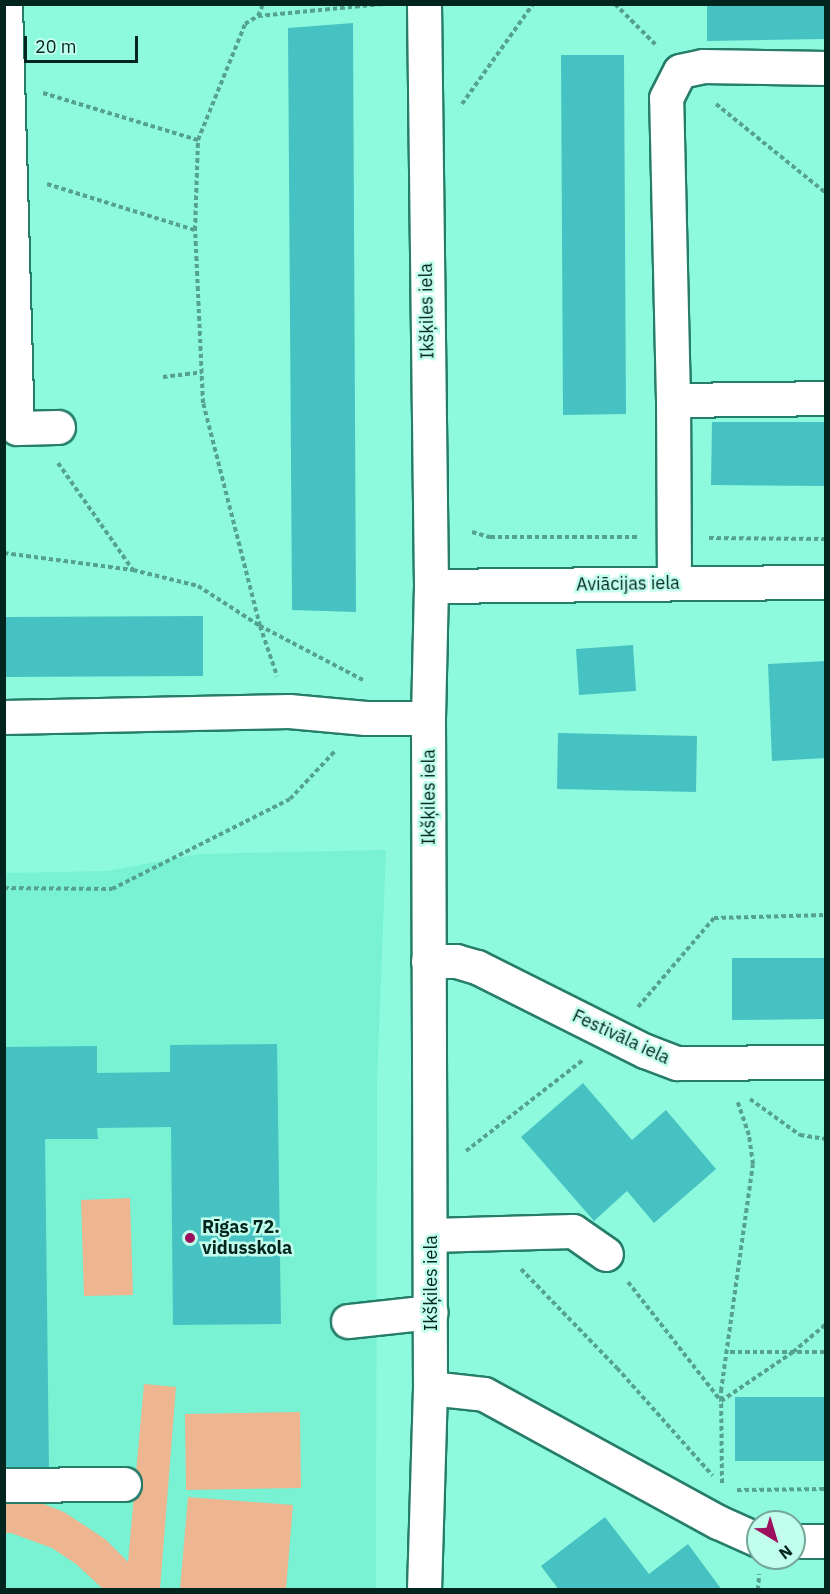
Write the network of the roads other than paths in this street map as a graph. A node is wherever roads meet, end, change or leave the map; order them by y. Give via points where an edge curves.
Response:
1 (5, 4) edge
2 (424, 4) edge
3 (825, 68) edge
4 (825, 398) edge
5 (674, 400) junction
6 (53, 428) road end
7 (825, 582) edge
8 (674, 583) junction
9 (431, 586) junction
10 (4, 717) edge
11 (428, 717) junction
12 (428, 961) junction
13 (825, 1062) edge
14 (431, 1235) junction
15 (606, 1254) road end
16 (431, 1312) junction
17 (348, 1321) dead end
18 (430, 1388) junction
19 (124, 1484) dead end
20 (4, 1485) edge
21 (746, 1534) edge
22 (806, 1541) edge
23 (825, 1541) edge
24 (424, 1590) edge

1 - 6 street via 17,428
2 - 9 street, Ikšķiles iela
3 - 5 street via 703,66 680,71 666,98
4 - 5 street
5 - 8 street
7 - 8 street, Aviācijas iela
8 - 9 street, Aviācijas iela
9 - 11 street, Ikšķiles iela
10 - 11 street via 289,711 366,718
11 - 12 street, Ikšķiles iela
12 - 13 street, Festivāla iela via 456,961 477,967 677,1063 728,1074
12 - 14 street, Ikšķiles iela
14 - 15 street via 573,1231
14 - 16 street, Ikšķiles iela
16 - 17 street
16 - 18 street, Ikšķiles iela
18 - 21 street via 484,1394
18 - 24 street, Ikšķiles iela
19 - 20 street
22 - 23 street

